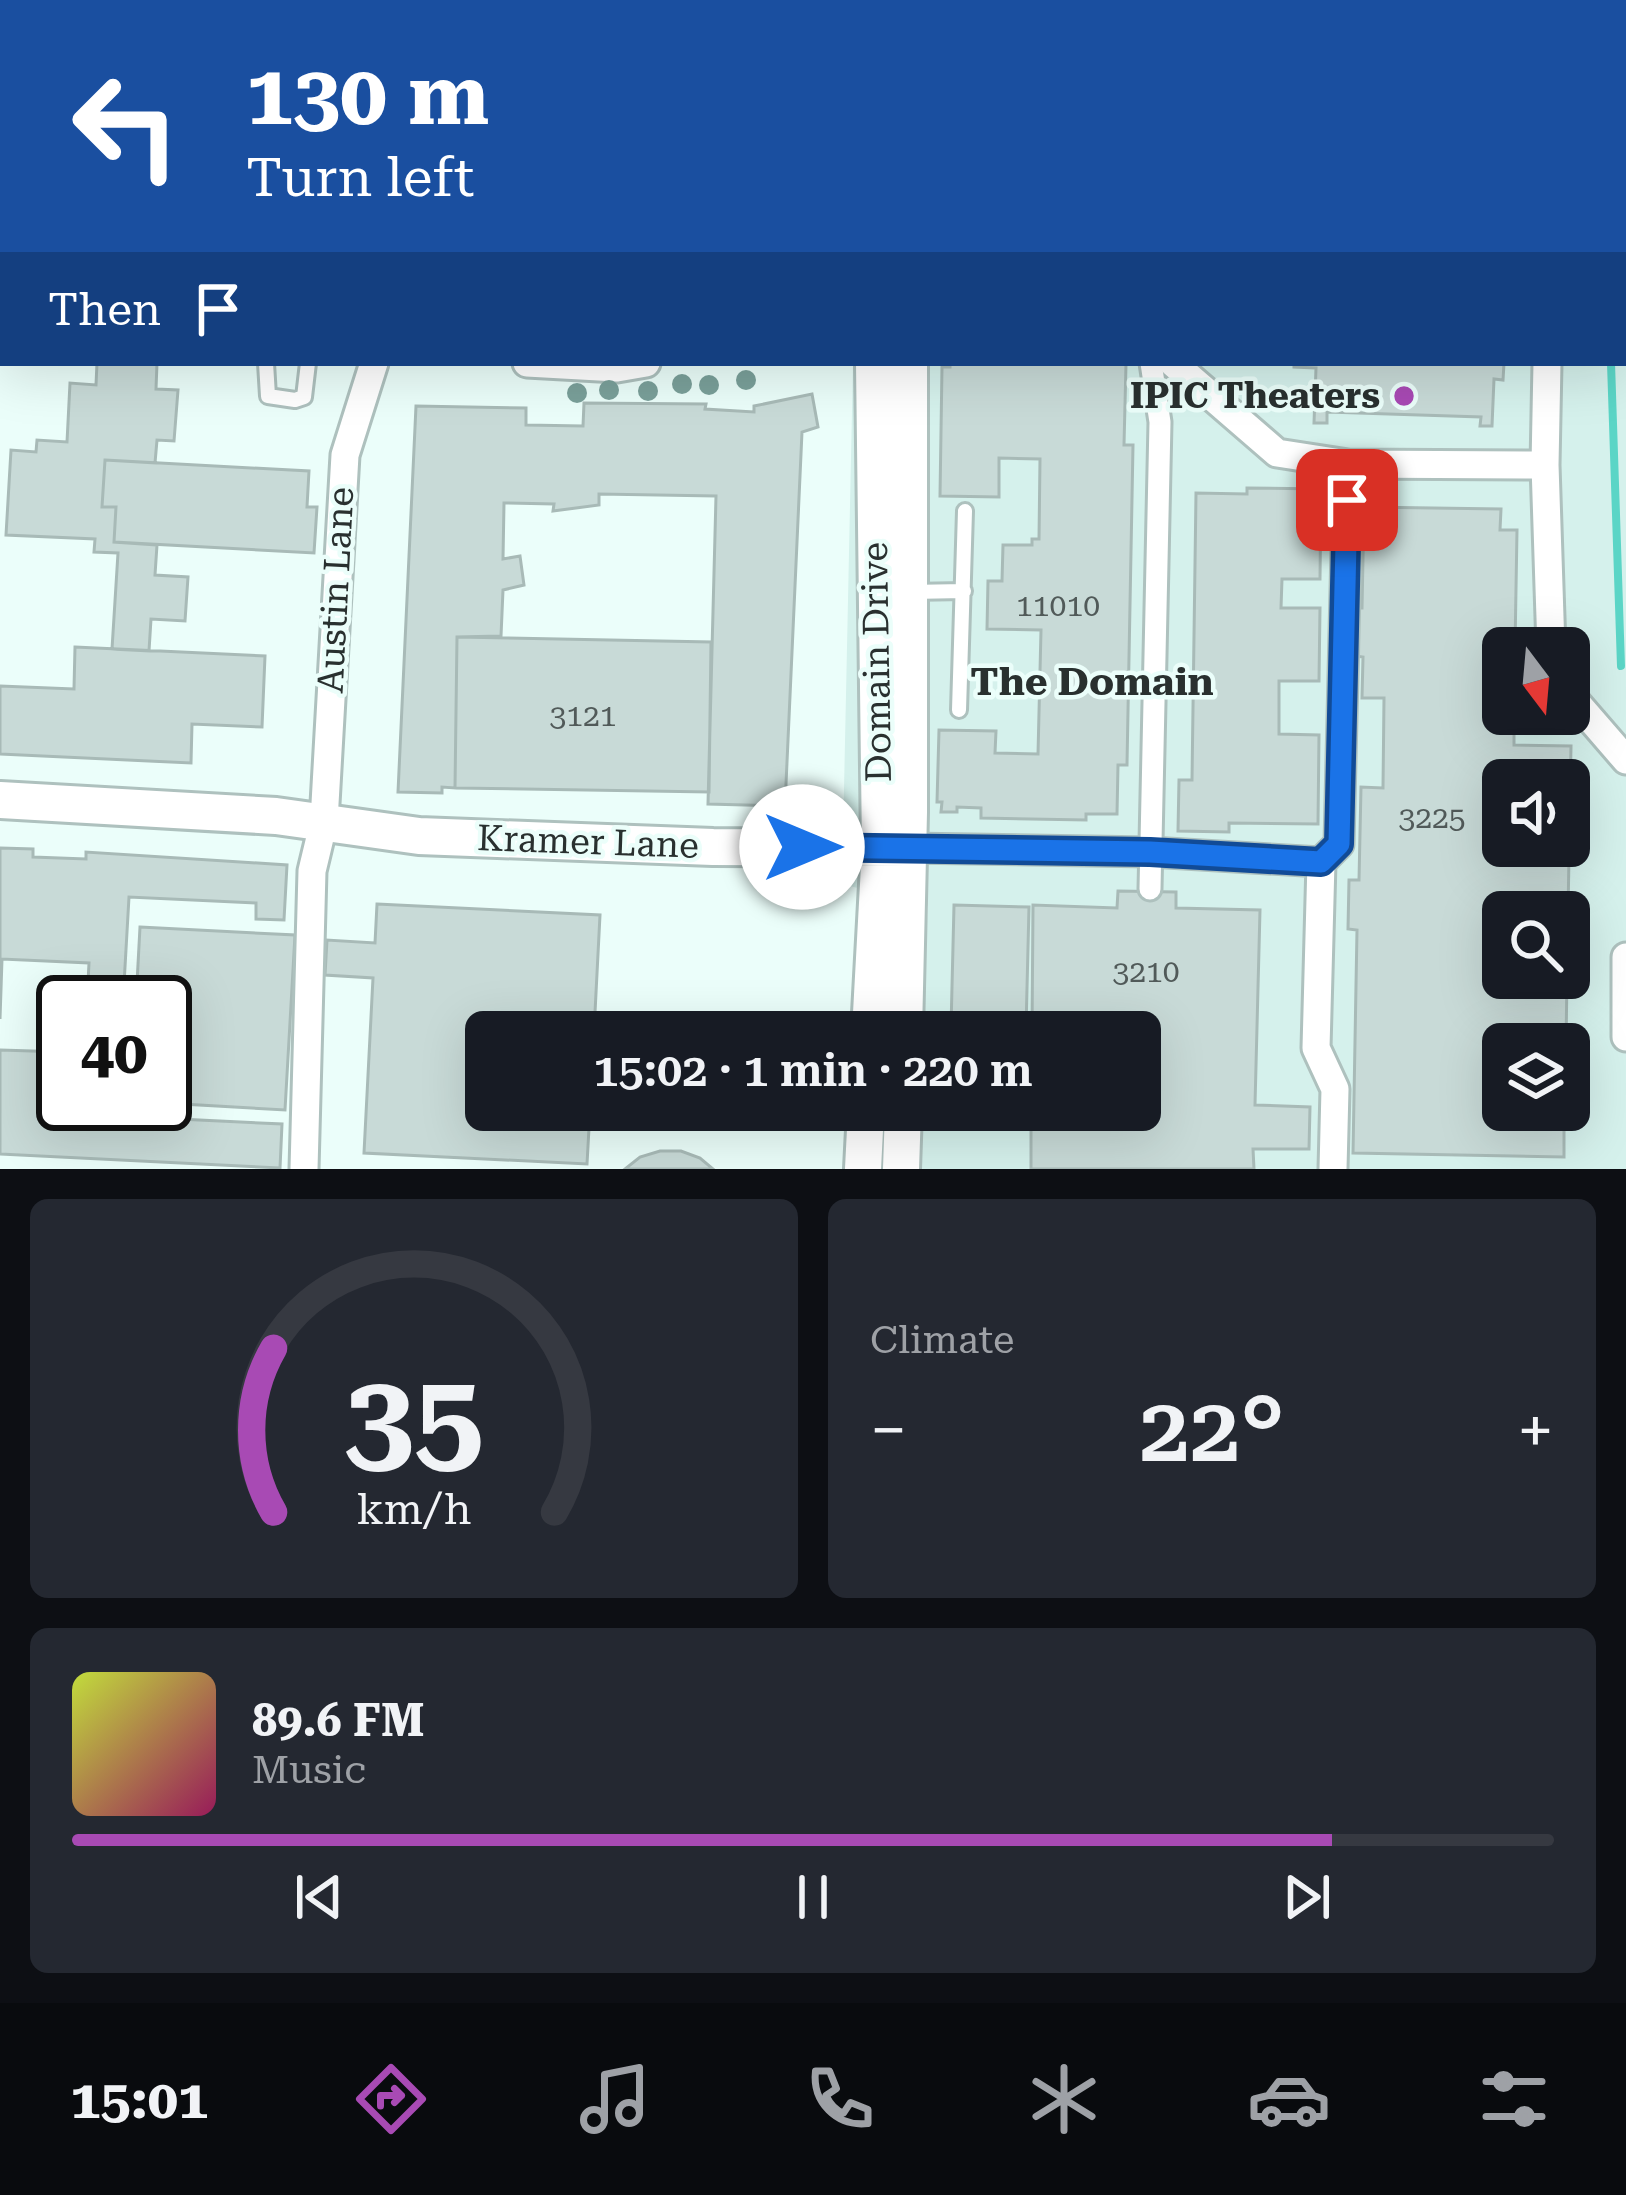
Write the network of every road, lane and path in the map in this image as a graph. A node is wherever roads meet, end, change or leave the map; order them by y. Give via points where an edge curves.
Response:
1 (266, 366) edge
2 (308, 366) edge
3 (373, 366) edge
4 (581, 366) edge
5 (629, 366) edge
6 (874, 366) edge
7 (909, 366) edge
8 (1151, 366) edge
9 (1176, 366) edge
10 (1547, 366) edge
11 (1348, 464) junction
12 (1545, 465) junction
13 (965, 511) dead end
14 (964, 591) junction
15 (910, 592) junction
16 (1550, 627) edge
17 (959, 710) dead end
18 (1590, 718) edge
19 (1626, 760) edge
20 (0, 800) edge
21 (324, 821) junction
22 (895, 848) junction
23 (1150, 852) junction
24 (1321, 862) junction
25 (1150, 889) dead end
26 (1626, 957) edge
27 (873, 1011) edge
28 (903, 1011) edge
29 (1626, 1037) edge
30 (865, 1131) edge
31 (902, 1131) edge
32 (304, 1169) edge
33 (863, 1169) edge
34 (901, 1169) edge
35 (1333, 1169) edge

1 - 2 lane via 268,396 295,400 304,397
3 - 21 street, Austin Lane via 345,455
4 - 5 street
6 - 22 street, Domain Drive
7 - 15 street, Domain Drive
8 - 23 street via 1160,422
9 - 11 street via 1277,453
10 - 12 street
11 - 12 street
11 - 24 street via 1339,844
12 - 16 street
13 - 14 lane
14 - 15 lane
14 - 17 lane
15 - 22 street, Domain Drive
18 - 19 street
20 - 21 street, Kramer Lane
21 - 22 street, Kramer Lane via 418,836
21 - 32 street, Austin Lane via 312,871
22 - 23 street, Kramer Lane
22 - 27 street, Domain Drive
22 - 28 street, Domain Drive
23 - 24 street, Kramer Lane
23 - 25 street
24 - 35 street via 1316,1048 1335,1089
26 - 29 street
30 - 33 street
31 - 34 street

